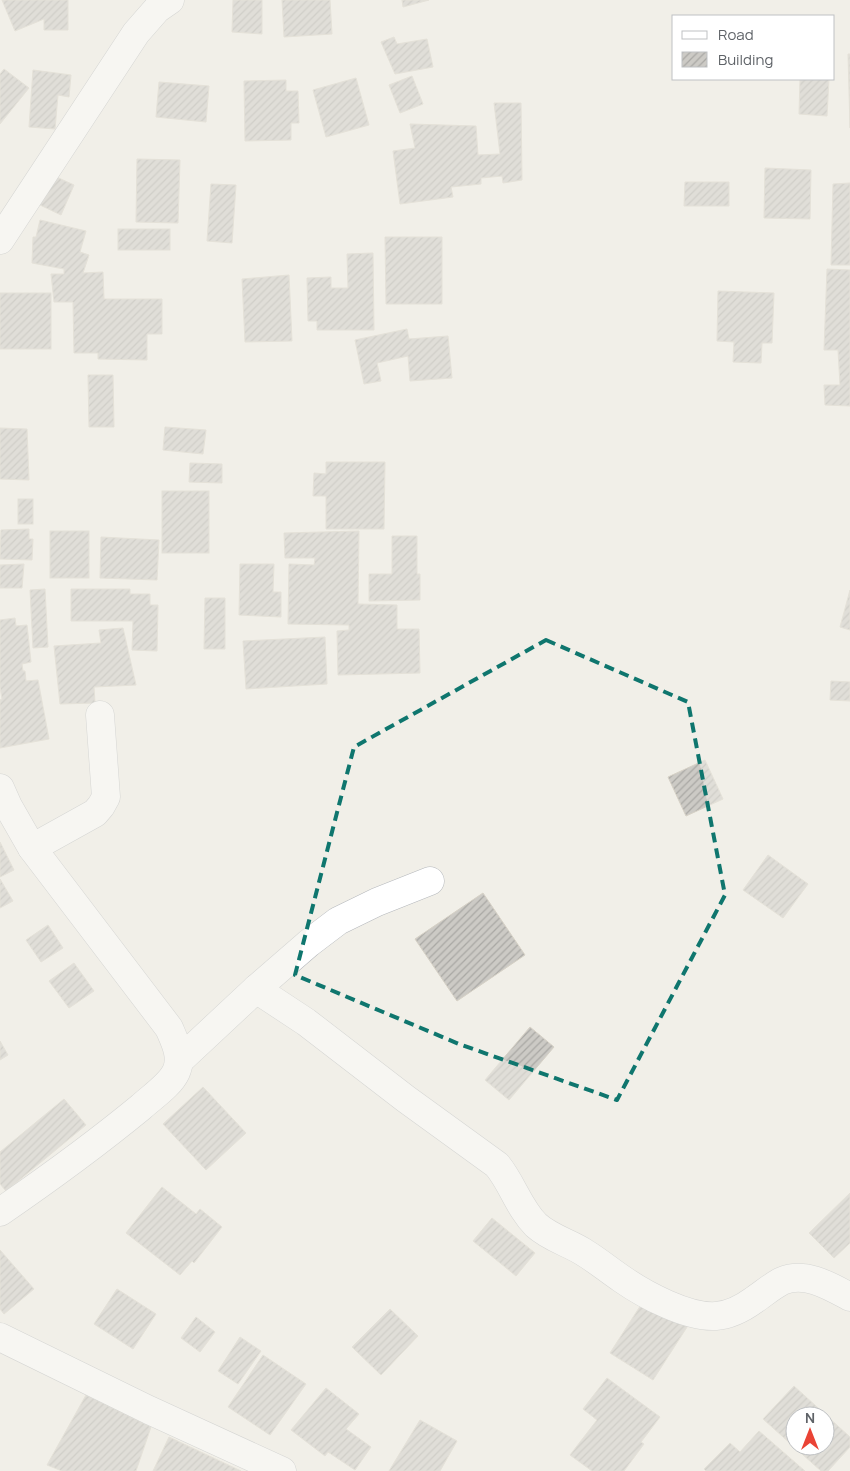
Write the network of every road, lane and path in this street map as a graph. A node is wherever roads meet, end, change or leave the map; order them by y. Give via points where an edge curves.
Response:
1 (170, 0) edge
2 (0, 240) edge
3 (100, 715) dead end
4 (0, 788) edge
5 (32, 848) junction
6 (430, 882) dead end
7 (256, 988) junction
8 (180, 1060) junction
9 (0, 1212) edge
10 (850, 1297) edge
11 (0, 1337) edge
12 (282, 1471) edge

1 - 2 street via 157,8 136,33
3 - 5 street via 106,797 95,813
4 - 5 street
5 - 8 street via 169,1028
6 - 7 street via 338,921
7 - 8 street
7 - 10 street via 497,1165 537,1226 640,1290 694,1315 717,1316 742,1309 783,1281 800,1278 822,1282
8 - 9 street via 176,1073 161,1090 119,1126
11 - 12 street

